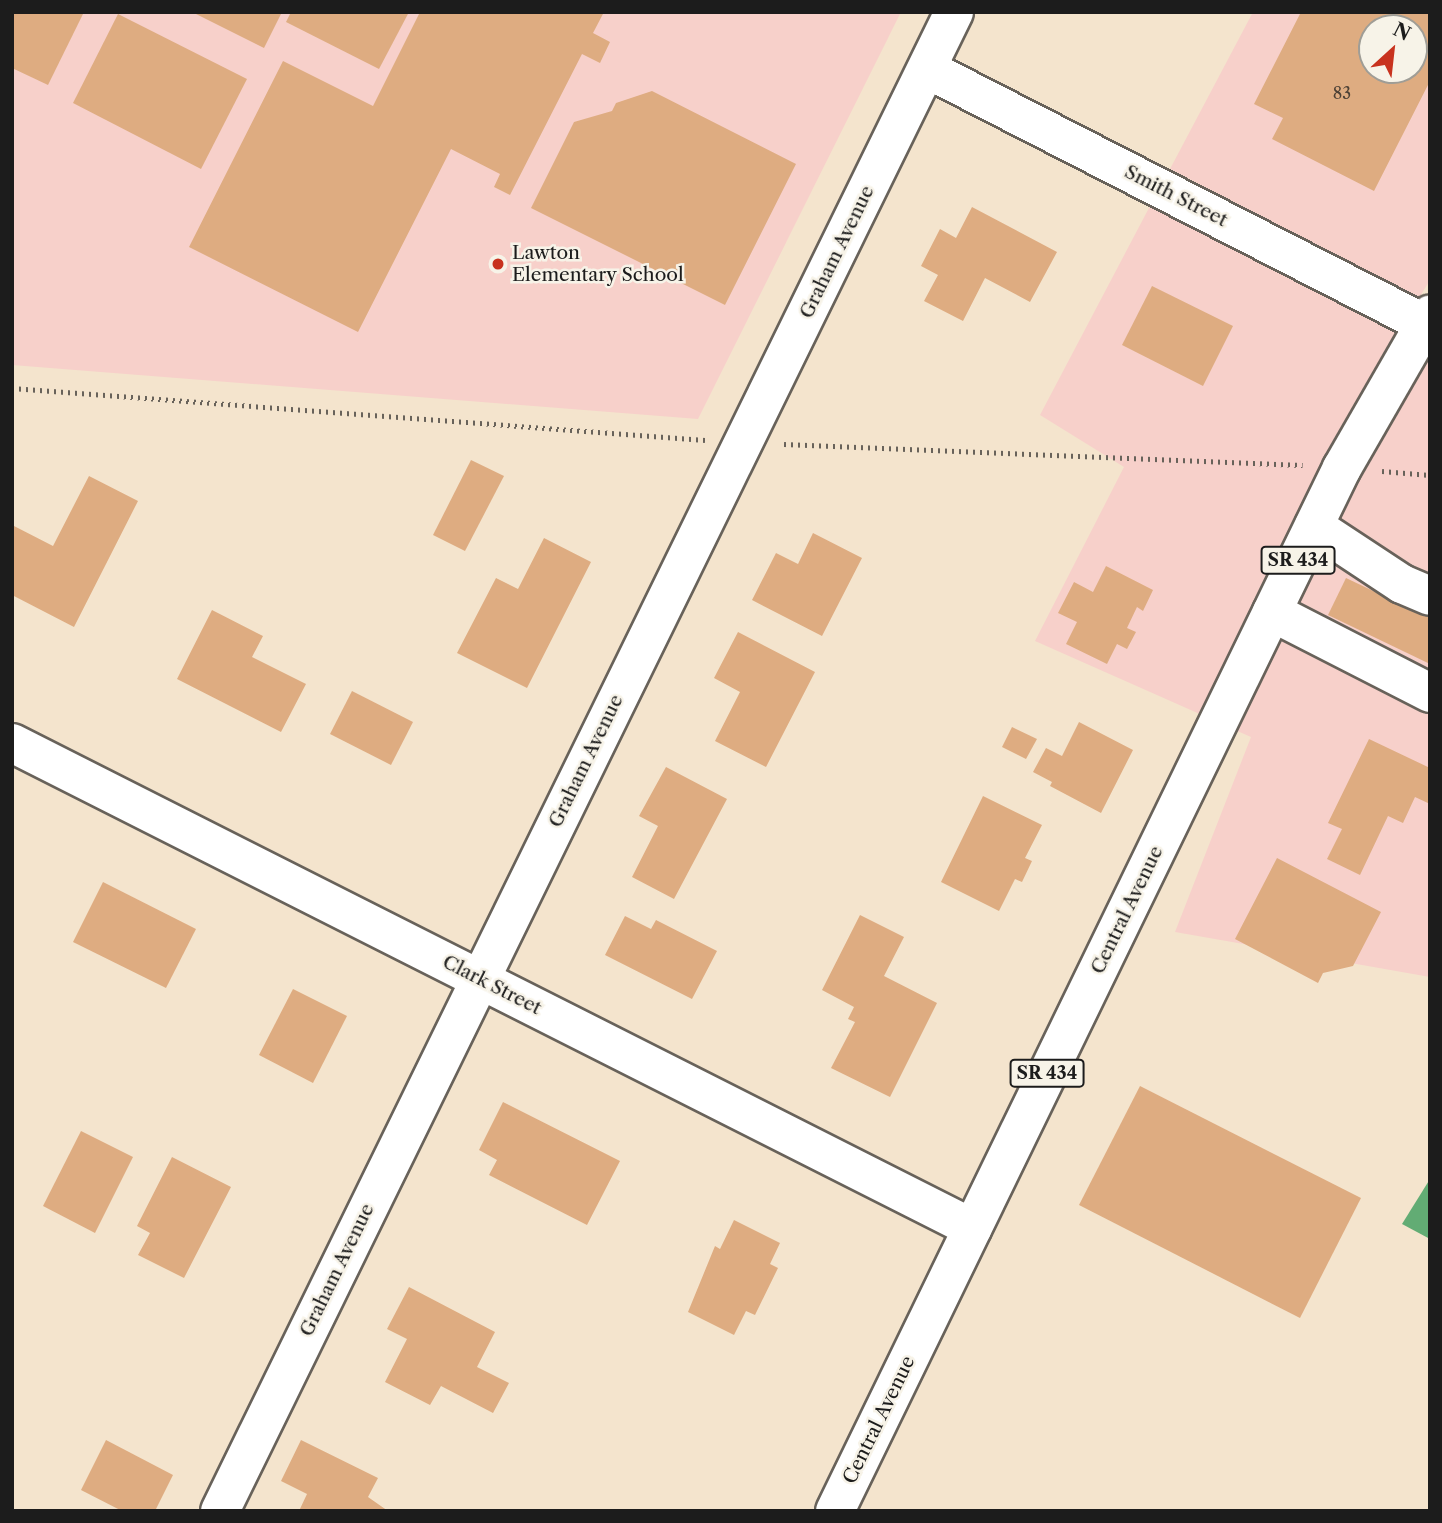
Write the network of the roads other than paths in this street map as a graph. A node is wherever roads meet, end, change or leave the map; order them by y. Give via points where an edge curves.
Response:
1 (954, 12) edge
2 (928, 69) junction
3 (1427, 320) edge
4 (1314, 526) junction
5 (1430, 596) edge
6 (1272, 612) junction
7 (1430, 693) edge
8 (12, 743) edge
9 (480, 978) junction
10 (972, 1228) junction
11 (220, 1511) edge
12 (835, 1511) edge

1 - 2 street, Graham Avenue
2 - 3 street, Smith Street
2 - 9 street, Graham Avenue
3 - 4 street, Central Avenue / SR 434
4 - 5 street via 1402,584
4 - 6 street, Central Avenue / SR 434
6 - 7 street
6 - 10 street, Central Avenue / SR 434
8 - 9 street, Clark Street
9 - 10 street, Clark Street
9 - 11 street, Graham Avenue
10 - 12 street, Central Avenue / SR 434

